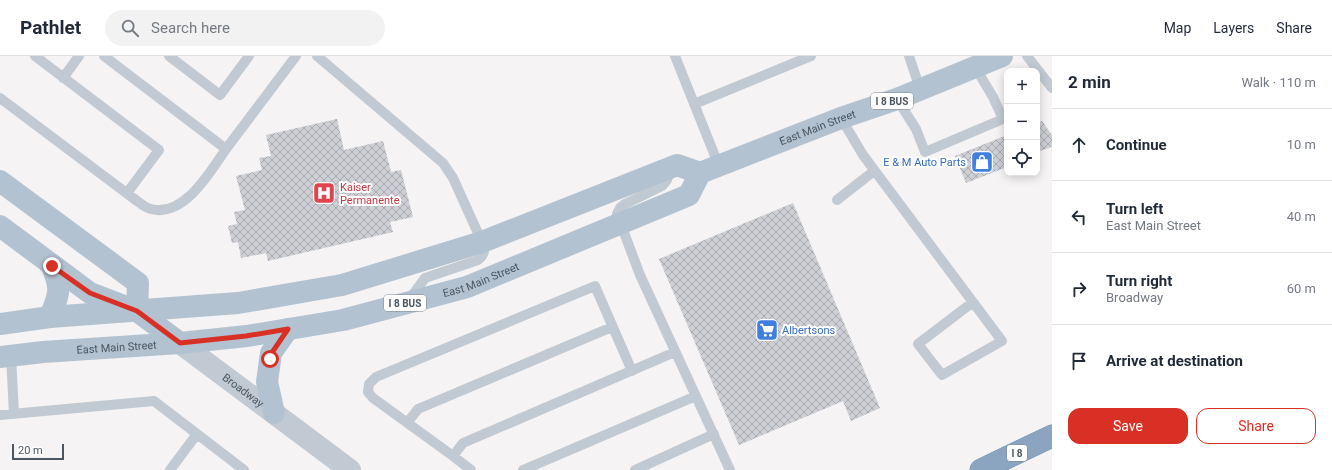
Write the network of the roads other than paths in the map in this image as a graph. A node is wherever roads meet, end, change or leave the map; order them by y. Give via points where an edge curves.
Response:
1 (34, 56) edge
2 (79, 56) edge
3 (104, 56) edge
4 (169, 56) edge
5 (249, 56) edge
6 (296, 56) edge
7 (317, 56) edge
8 (675, 56) edge
9 (811, 56) edge
10 (909, 56) edge
11 (1002, 56) edge
12 (1027, 56) edge
13 (975, 67) junction
14 (63, 78) junction
15 (1052, 88) edge
16 (920, 89) junction
17 (0, 98) edge
18 (897, 99) junction
19 (694, 104) junction
20 (841, 118) junction
21 (226, 149) junction
22 (720, 166) junction
23 (671, 168) junction
24 (874, 171) junction
25 (700, 173) junction
26 (0, 181) edge
27 (127, 193) junction
28 (837, 200) dead end
29 (620, 224) junction
30 (0, 226) edge
31 (482, 242) junction
32 (52, 266) junction
33 (972, 302) junction
34 (407, 303) junction
35 (137, 311) junction
36 (50, 318) junction
37 (0, 324) edge
38 (612, 327) junction
39 (288, 329) junction
40 (180, 343) junction
41 (675, 352) junction
42 (5, 357) edge
43 (632, 371) junction
44 (696, 396) junction
45 (274, 413) junction
46 (14, 414) junction
47 (0, 415) edge
48 (407, 423) junction
49 (1052, 430) edge
50 (197, 434) junction
51 (714, 434) junction
52 (1052, 436) edge
53 (453, 456) junction
54 (989, 466) edge
55 (170, 470) edge
56 (244, 470) edge
57 (350, 470) edge
58 (471, 470) edge
59 (523, 470) edge
60 (635, 470) edge
61 (730, 470) edge

1 - 14 lane
2 - 14 lane
3 - 21 lane
4 - 5 lane via 220,95
6 - 21 lane
7 - 31 lane via 443,163 453,178
8 - 19 lane
9 - 19 lane
10 - 16 lane
11 - 13 main road, East Main Street / I 8 BUS
12 - 15 lane
13 - 16 main road, East Main Street / I 8 BUS
13 - 18 lane via 1003,119 925,152 916,129
14 - 27 lane via 159,150
16 - 18 main road, East Main Street / I 8 BUS
17 - 27 lane
18 - 20 main road, East Main Street / I 8 BUS
19 - 22 lane
20 - 22 main road, East Main Street / I 8 BUS
20 - 24 lane
21 - 27 lane via 195,192 177,205 163,211 150,209
22 - 25 main road, East Main Street / I 8 BUS
23 - 25 main road via 677,165
23 - 29 lane via 662,186 620,208 617,214
23 - 31 main road
24 - 28 lane
24 - 33 lane
25 - 29 main road, East Main Street / I 8 BUS via 689,194
26 - 35 main road via 138,283
29 - 34 main road, East Main Street / I 8 BUS via 467,287
29 - 41 lane
30 - 32 main road, Broadway
31 - 34 lane via 485,251 478,260 425,278
31 - 35 main road via 342,284 238,303
32 - 35 main road, Broadway via 90,293
32 - 36 main road via 59,282 59,295
33 - 33 lane via 1002,341 942,375 918,344
34 - 39 main road, East Main Street / I 8 BUS via 343,320
35 - 36 main road
35 - 40 main road, Broadway
36 - 37 main road
38 - 43 lane
38 - 48 lane via 418,410
38 - 48 lane via 595,286 376,377 369,384 368,392
39 - 40 main road, East Main Street / I 8 BUS
39 - 45 main road via 270,359 267,382
40 - 42 main road, East Main Street / I 8 BUS
40 - 45 street, Broadway
41 - 43 lane
41 - 44 lane
42 - 46 lane
43 - 53 lane via 464,443
44 - 51 lane
44 - 59 lane
45 - 57 street, Broadway
46 - 47 lane
46 - 50 lane via 154,402
48 - 53 lane
49 - 54 highway
50 - 55 lane
50 - 56 lane
51 - 60 lane
51 - 61 lane
52 - 54 highway, I 8
53 - 58 lane

